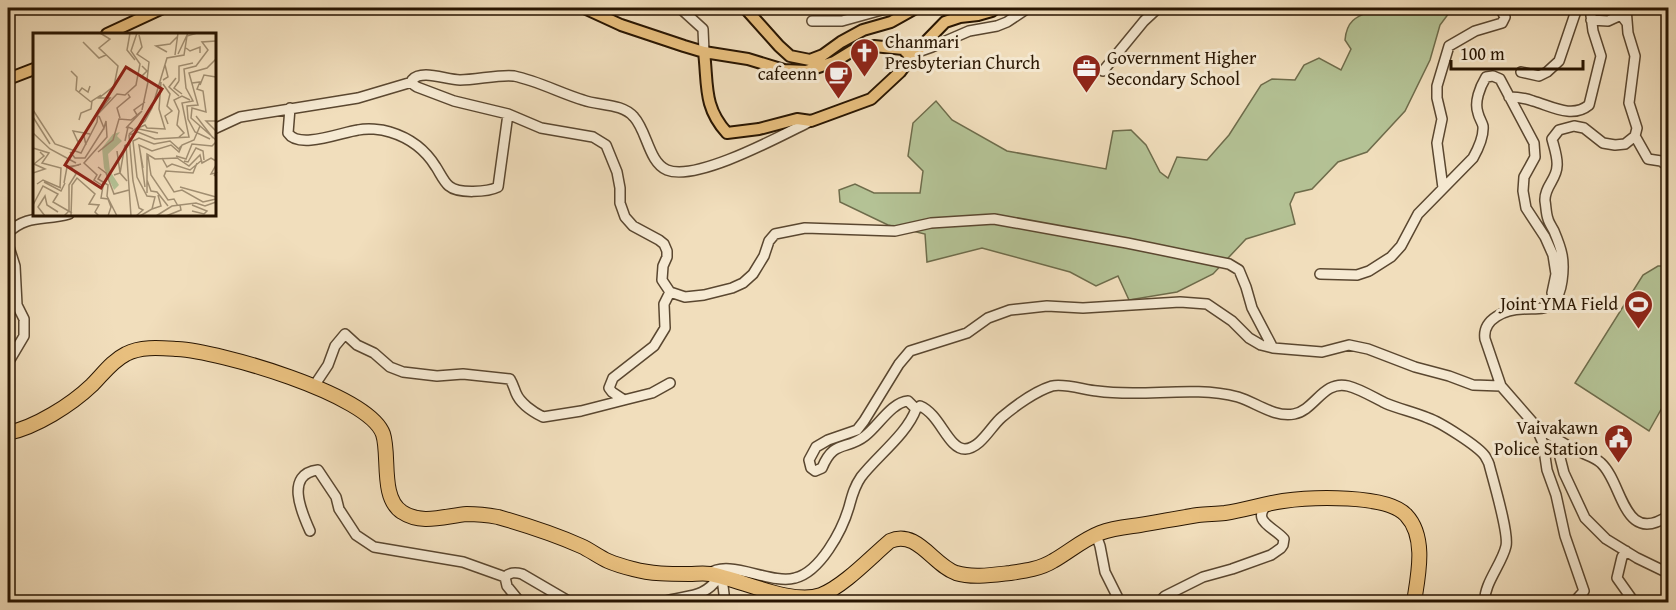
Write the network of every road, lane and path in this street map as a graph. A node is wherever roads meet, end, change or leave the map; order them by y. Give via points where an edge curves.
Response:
1 (163, 8) edge
2 (584, 8) edge
3 (680, 8) edge
4 (745, 8) edge
5 (889, 8) edge
6 (916, 8) edge
7 (996, 8) edge
8 (1028, 8) edge
9 (1158, 8) edge
10 (1500, 8) edge
11 (1577, 8) edge
12 (1590, 8) edge
13 (1626, 8) edge
14 (1591, 20) junction
15 (812, 21) dead end
16 (1627, 23) junction
17 (109, 33) edge
18 (704, 52) junction
19 (913, 55) junction
20 (33, 69) edge
21 (1103, 71) dead end
22 (1521, 72) dead end
23 (8, 80) edge
24 (412, 82) junction
25 (1509, 97) junction
26 (290, 108) junction
27 (508, 114) junction
28 (811, 121) junction
29 (216, 128) edge
30 (1635, 136) junction
31 (1668, 166) edge
32 (1443, 188) junction
33 (55, 216) edge
34 (8, 234) edge
35 (1320, 274) dead end
36 (670, 292) junction
37 (1556, 298) junction
38 (1273, 348) junction
39 (8, 363) edge
40 (669, 384) dead end
41 (314, 386) junction
42 (1502, 386) junction
43 (624, 400) junction
44 (916, 409) junction
45 (1535, 425) junction
46 (8, 434) edge
47 (1555, 438) junction
48 (1269, 504) junction
49 (1668, 516) edge
50 (310, 531) dead end
51 (1096, 535) junction
52 (1626, 551) junction
53 (1668, 573) edge
54 (717, 576) junction
55 (505, 577) junction
56 (1584, 591) junction
57 (520, 603) edge
58 (570, 603) edge
59 (663, 603) edge
60 (725, 603) edge
61 (1120, 603) edge
62 (1162, 603) edge
63 (1183, 603) edge
64 (1221, 603) edge
65 (1414, 603) edge
66 (1485, 603) edge
67 (1574, 603) edge
68 (1583, 603) edge
69 (1634, 603) edge

1 - 17 main road
2 - 18 main road via 621,25
3 - 18 street via 703,28
4 - 6 main road via 790,56 810,60 824,56 863,30 891,22
5 - 15 street via 842,21
7 - 19 main road via 945,22
8 - 19 street via 997,26 969,31
9 - 21 street
10 - 32 street via 1502,23 1449,46 1437,86 1442,119 1437,143
11 - 22 street via 1559,61 1539,75
12 - 14 street
13 - 16 street
14 - 16 street via 1608,21 1621,15
14 - 25 street via 1601,56 1589,105 1568,111
16 - 30 street via 1635,56 1629,104 1637,128
18 - 19 main road via 784,70 806,71 873,46 903,49
18 - 28 main road via 709,103 717,123 727,133 797,119
19 - 28 main road via 871,99
20 - 23 main road
24 - 26 street via 358,98
24 - 27 street via 454,100
24 - 28 street via 418,76 459,80 512,75 585,101 617,107 634,117 656,162 667,170 687,173 729,159
25 - 32 street via 1500,79 1486,77 1476,106 1483,124 1481,139 1473,158
25 - 37 street via 1534,143 1535,157 1524,177 1523,191 1526,208 1553,255 1556,274 1552,293
26 - 27 street via 288,133 294,139 316,140 360,129 388,131 415,142 425,151 449,186 471,191 498,187
26 - 29 street via 240,117
27 - 36 street via 541,128 593,137 606,145 625,217 668,250 662,280
30 - 31 street via 1648,159
30 - 37 street via 1615,146 1603,143 1584,128 1568,126 1552,139 1557,167 1545,199 1547,218 1564,264
32 - 35 street via 1418,214 1391,257 1357,275
33 - 34 street via 17,224
34 - 39 street via 17,305 24,319 24,336
36 - 38 street via 685,297 704,295 743,283 753,274 776,234 805,228 895,231 931,223 994,219 1229,264 1239,270 1252,308
36 - 43 street via 664,304 665,328 654,346 610,383 612,392
37 - 42 street via 1544,308 1509,311 1486,327 1485,339
38 - 42 street via 1322,352 1349,345 1473,385
38 - 44 street via 1249,338 1207,304 1010,310 988,318 967,333 910,351 857,430 816,447 809,465 815,471 822,468 833,450 864,438 897,404 908,401
40 - 43 street
41 - 43 street via 345,334 403,372 510,379 521,401 543,417
41 - 46 highway via 211,354 143,349 116,360 63,408
41 - 54 highway via 356,407 378,424 386,447 387,484 392,499 398,510 412,518 483,514 552,534 633,569
42 - 45 street
44 - 54 street via 899,435 860,478 835,538 809,571 791,579 726,569 713,571
44 - 66 street via 921,406 931,412 950,442 966,449 983,438 1001,418 1054,385 1118,394 1195,391 1238,397 1280,414 1307,409 1324,391 1336,385 1348,386 1432,419 1485,456 1507,539 1485,593
45 - 47 street
45 - 56 street
47 - 49 street via 1601,463 1621,502 1637,521 1651,524
47 - 52 street via 1564,473 1585,518 1606,539
48 - 51 highway via 1122,527
48 - 62 street via 1262,511 1262,519 1284,539 1281,548 1264,558 1203,577 1165,596
48 - 65 highway via 1340,499 1397,507 1412,521 1416,532 1419,569
50 - 55 street via 300,508 298,490 302,477 318,470 356,535 374,547 464,562
51 - 54 highway via 1040,567 980,576 953,572 912,541 900,537 832,588 813,596 783,594
51 - 61 street via 1105,572
52 - 53 street
52 - 69 street via 1617,578
54 - 59 street via 714,584 700,594
54 - 60 street
55 - 57 street
55 - 58 street via 522,574
56 - 67 street
56 - 68 street
63 - 64 street

